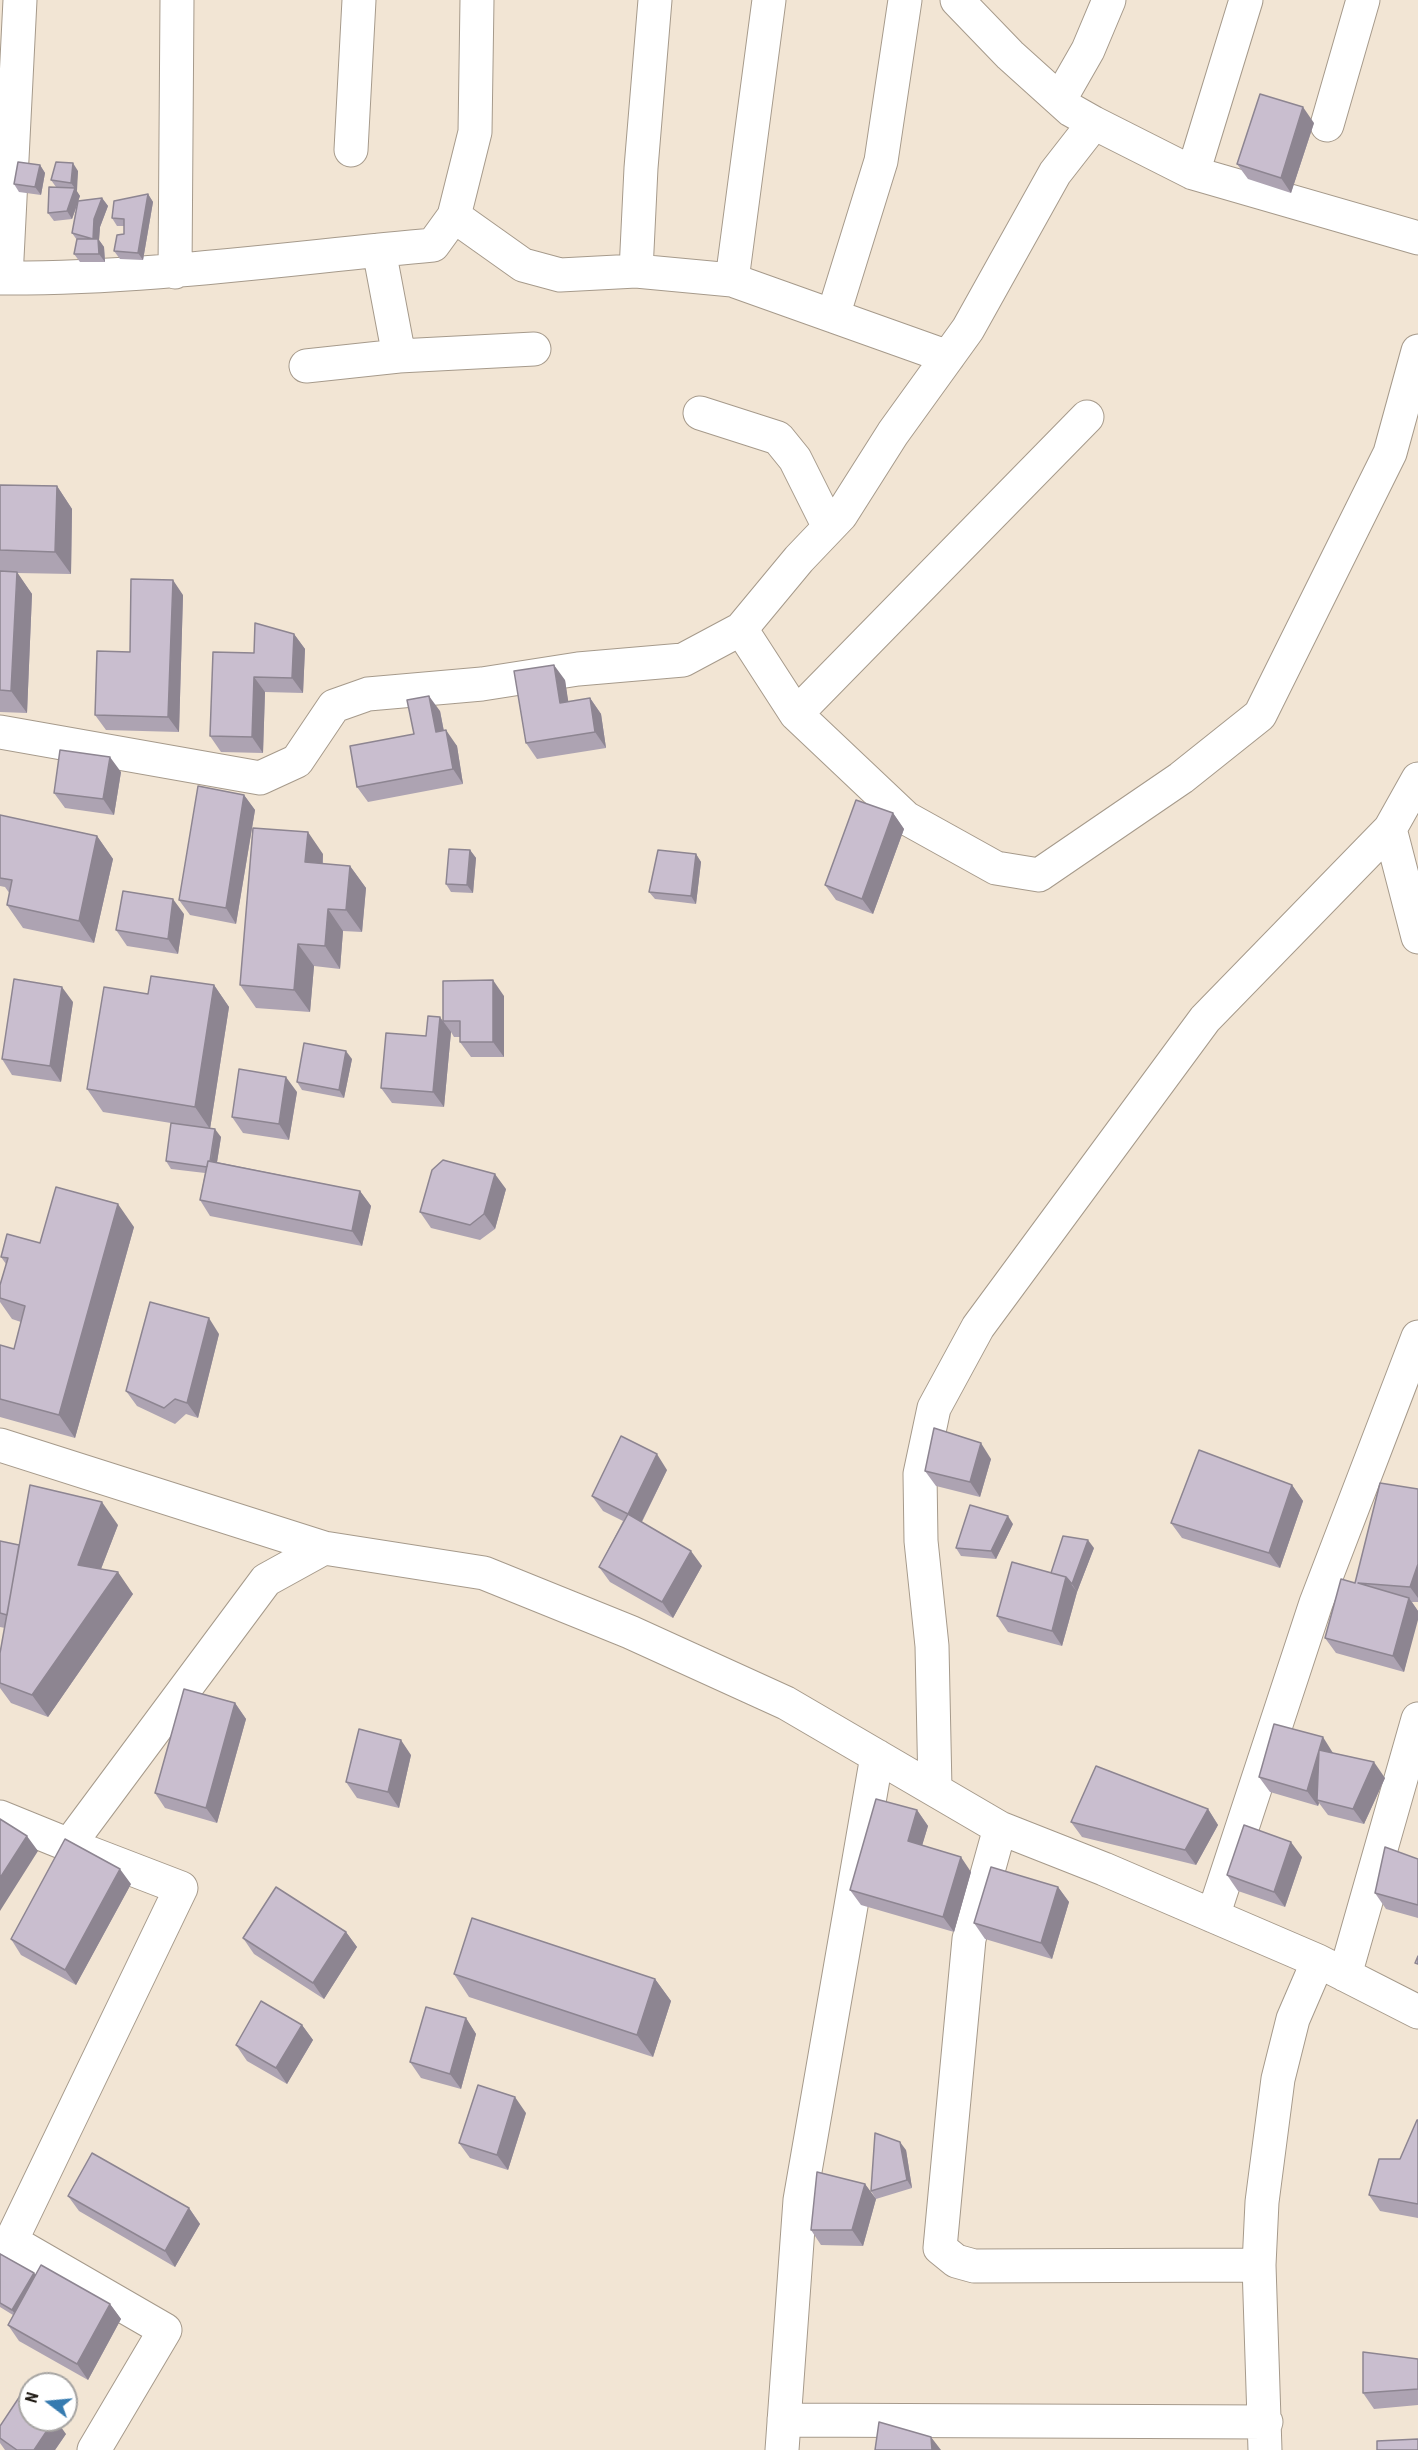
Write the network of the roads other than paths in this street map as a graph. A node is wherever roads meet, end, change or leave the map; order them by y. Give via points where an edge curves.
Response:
1 (20, 0) edge
2 (177, 0) edge
3 (359, 0) edge
4 (477, 0) edge
5 (655, 0) edge
6 (769, 0) edge
7 (905, 0) edge
8 (957, 0) edge
9 (1109, 0) edge
10 (1246, 0) edge
11 (1363, 0) edge
12 (1060, 99) junction
13 (1094, 123) junction
14 (1327, 124) dead end
15 (351, 150) dead end
16 (1193, 174) junction
17 (454, 216) junction
18 (1418, 238) edge
19 (379, 250) junction
20 (636, 271) junction
21 (176, 272) junction
22 (3, 278) edge
23 (732, 280) junction
24 (833, 316) junction
25 (534, 349) dead end
26 (1418, 351) edge
27 (399, 356) junction
28 (948, 357) junction
29 (306, 366) dead end
30 (700, 413) dead end
31 (1087, 417) dead end
32 (829, 527) junction
33 (741, 629) junction
34 (796, 714) junction
35 (0, 732) edge
36 (1418, 779) edge
37 (1390, 829) junction
38 (1418, 937) edge
39 (1418, 1337) edge
40 (0, 1446) edge
41 (324, 1548) junction
42 (1418, 1719) edge
43 (877, 1756) junction
44 (1409, 1786) edge
45 (935, 1789) junction
46 (0, 1817) edge
47 (1000, 1828) junction
48 (69, 1845) junction
49 (1213, 1916) junction
50 (1331, 1968) junction
51 (1418, 2012) edge
52 (1259, 2265) junction
53 (783, 2435) edge
54 (1265, 2436) edge
55 (94, 2450) edge

1 - 22 street
2 - 21 street
3 - 15 street
4 - 17 street via 476,132
5 - 20 street
6 - 23 street
7 - 24 street via 882,161
8 - 12 street
9 - 12 street via 1088,50
10 - 16 street
11 - 14 street
12 - 13 street
13 - 16 street
13 - 28 street via 1055,172 968,329
16 - 18 street
17 - 19 street via 433,245
17 - 20 street via 523,265 560,275
19 - 21 street
19 - 27 street
20 - 23 street
21 - 22 street
23 - 24 street
24 - 28 street
25 - 27 street
26 - 34 street via 1390,453 1260,715 1181,778 1039,874 996,868 906,818
27 - 29 street
28 - 32 street
30 - 32 street via 778,438 795,459
31 - 34 street
32 - 33 street
33 - 34 street
33 - 35 street via 683,660 368,694 334,706 297,761 260,778
36 - 37 street
37 - 38 street
37 - 45 street via 1205,1019 978,1327 934,1408 920,1474 921,1541 932,1646
39 - 49 street via 1316,1602
40 - 41 street
41 - 43 street via 484,1573 630,1632 786,1703
41 - 48 street via 266,1580
42 - 44 street
43 - 45 street
43 - 53 street via 800,2200
44 - 50 street
45 - 47 street
46 - 48 street
47 - 49 street
47 - 52 street via 969,1939 940,2248 956,2261 974,2266
48 - 55 street via 181,1888 11,2241 165,2330
49 - 50 street
50 - 51 street
50 - 52 street via 1293,2019 1278,2079
52 - 54 street
53 - 54 street

